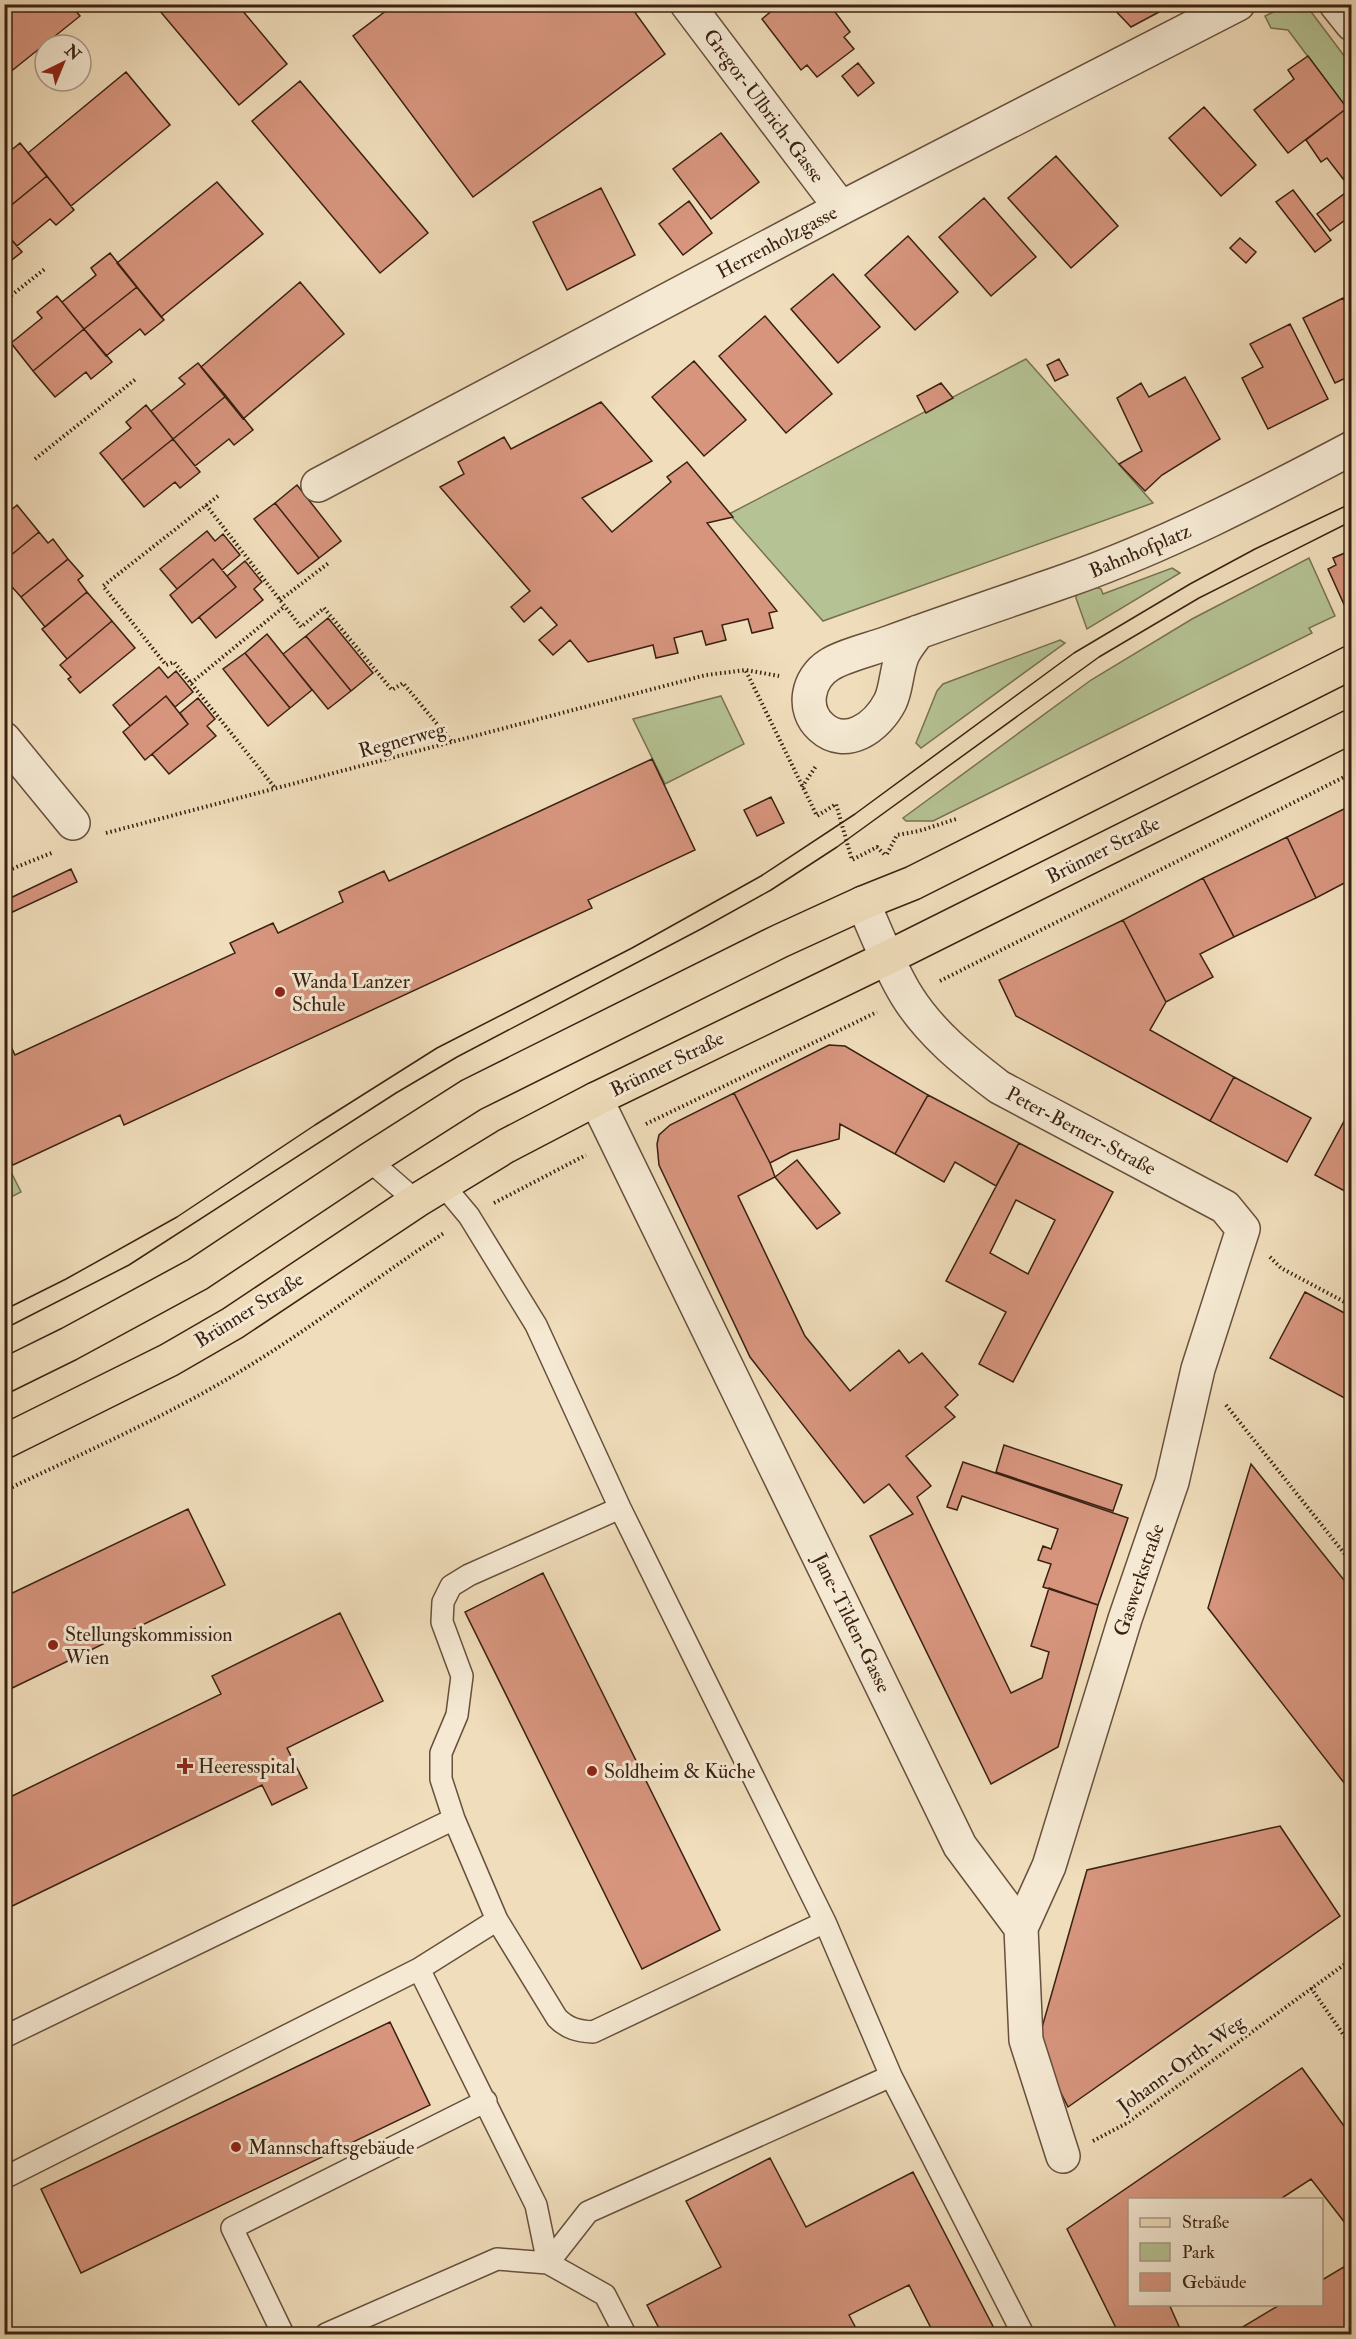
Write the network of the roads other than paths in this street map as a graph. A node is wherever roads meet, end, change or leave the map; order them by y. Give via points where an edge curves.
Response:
1 (687, 4) edge
2 (1238, 4) edge
3 (1336, 4) edge
4 (1352, 24) edge
5 (842, 208) junction
6 (1352, 448) edge
7 (318, 485) dead end
8 (918, 632) junction
9 (1352, 662) edge
10 (1352, 726) edge
11 (4, 739) edge
12 (77, 836) road end
13 (863, 903) junction
14 (887, 958) junction
15 (596, 1099) junction
16 (369, 1160) junction
17 (429, 1193) junction
18 (1243, 1229) joint
19 (4, 1376) edge
20 (4, 1442) edge
21 (620, 1508) junction
22 (454, 1819) junction
23 (497, 1920) junction
24 (825, 1922) junction
25 (1021, 1928) junction
26 (418, 1969) junction
27 (4, 2037) edge
28 (891, 2076) junction
29 (486, 2101) junction
30 (1063, 2156) road end
31 (4, 2178) edge
32 (548, 2263) junction
33 (283, 2334) edge
34 (326, 2334) edge
35 (625, 2334) edge
36 (1023, 2334) edge

1 - 5 street, Gregor-Ulbrich-Gasse
2 - 5 street, Herrenholzgasse
3 - 4 street
5 - 7 street, Herrenholzgasse
6 - 8 street, Bahnhofplatz via 1164,543
8 - 8 street, Bahnhofplatz via 829,665 813,681 808,699 812,715 821,727 836,736 852,737 875,724 890,701 903,655
9 - 13 main road via 913,883
10 - 14 main road, Brünner Straße
11 - 12 street
13 - 14 street, Peter-Berner-Straße
13 - 16 main road via 471,1095
14 - 15 main road, Brünner Straße
14 - 18 street, Peter-Berner-Straße via 907,997 941,1040 977,1071 999,1087 1225,1207
15 - 17 main road, Brünner Straße via 506,1146
15 - 25 street, Jane-Tilden-Gasse via 960,1846
16 - 17 lane
16 - 19 main road via 198,1274
17 - 20 main road, Brünner Straße via 233,1323 169,1360
17 - 21 lane via 469,1216 536,1325
18 - 25 street, Gaswerkstraße via 1198,1369 1172,1482 1049,1866
21 - 22 lane via 451,1586 443,1602 442,1622 462,1677 457,1715 441,1753 441,1779
21 - 24 lane
22 - 23 lane
22 - 27 lane
23 - 24 lane via 557,2018 577,2031 593,2032
23 - 26 lane
24 - 28 lane
25 - 30 street via 1026,2040
26 - 29 lane
26 - 31 lane
28 - 32 lane via 588,2212
28 - 36 lane
29 - 32 lane via 536,2205
29 - 33 lane via 232,2228
32 - 34 lane via 497,2259
32 - 35 lane via 605,2295

